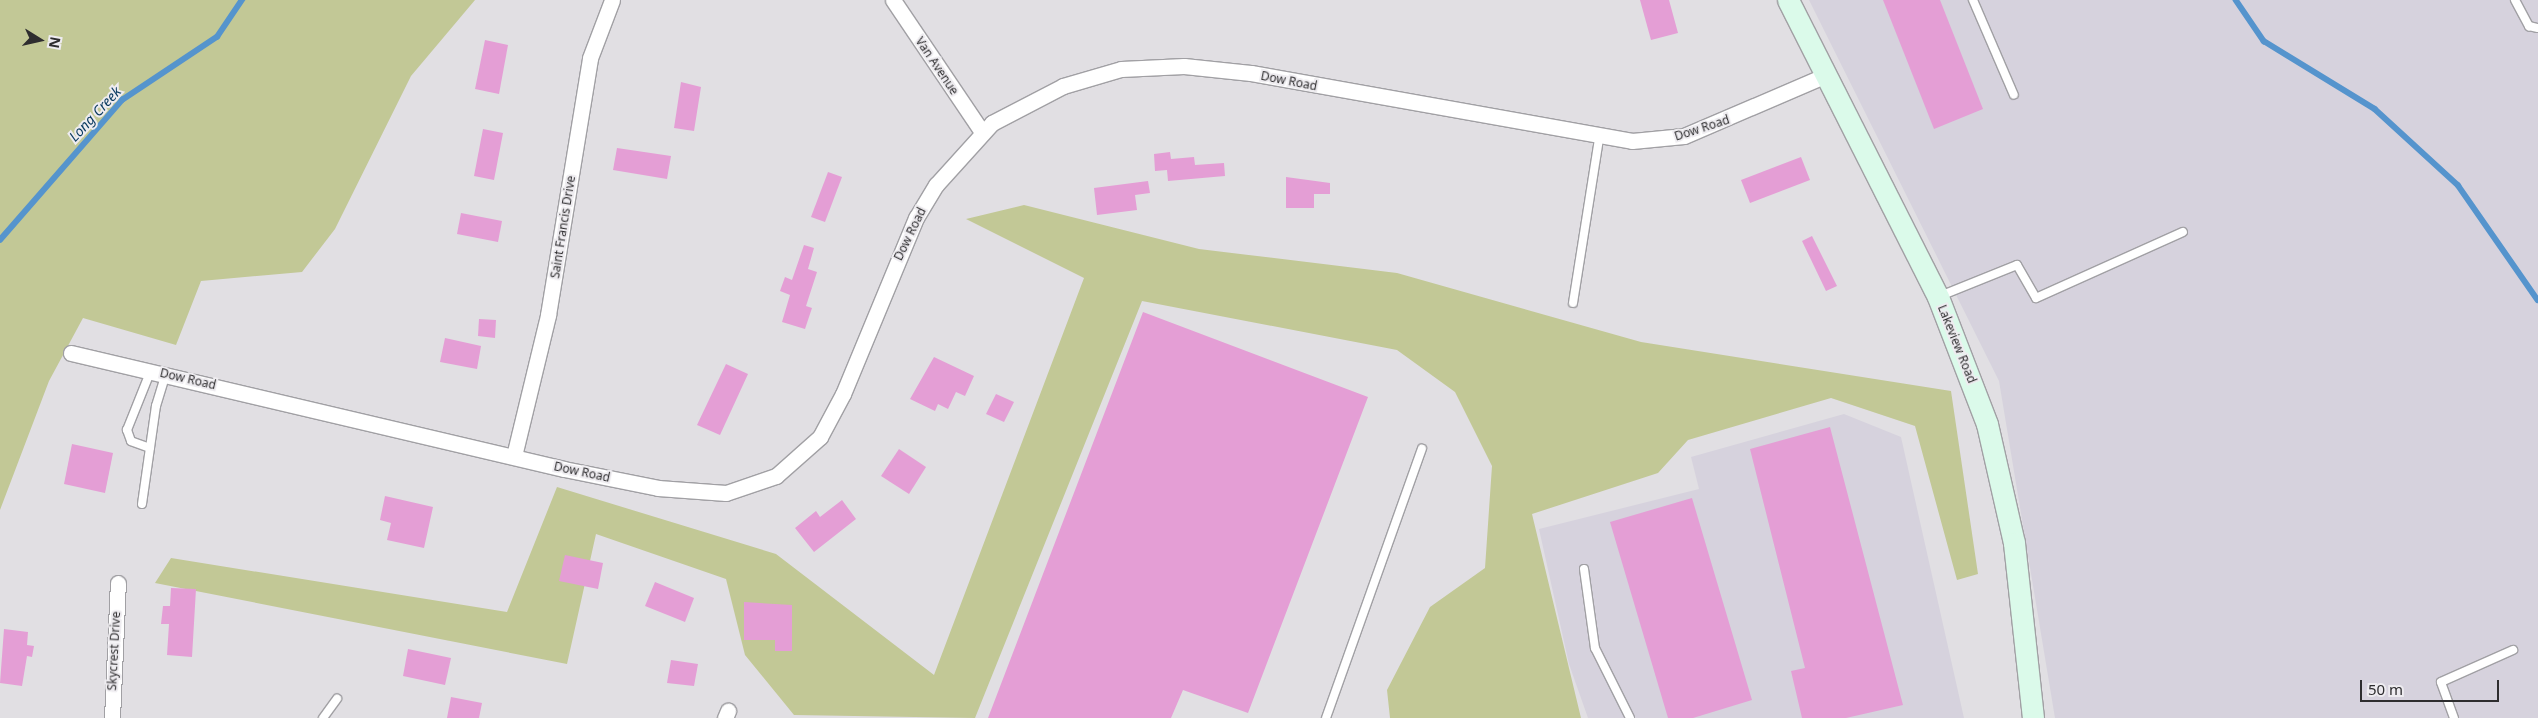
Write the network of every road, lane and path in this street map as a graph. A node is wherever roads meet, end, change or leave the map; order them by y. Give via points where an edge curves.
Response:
1 (612, 0) edge
2 (893, 0) edge
3 (1788, 0) edge
4 (1973, 0) edge
5 (2515, 0) edge
6 (2538, 28) edge
7 (1826, 75) junction
8 (2014, 94) dead end
9 (982, 132) junction
10 (1599, 138) junction
11 (2183, 232) dead end
12 (1938, 297) junction
13 (1573, 303) dead end
14 (71, 353) dead end
15 (159, 372) junction
16 (150, 448) junction
17 (1422, 448) dead end
18 (514, 456) junction
19 (142, 504) dead end
20 (1584, 569) dead end
21 (118, 583) dead end
22 (2513, 650) dead end
23 (336, 699) dead end
24 (112, 718) edge
25 (323, 718) edge
26 (1326, 718) edge
27 (1630, 718) edge
28 (2033, 718) edge
29 (2454, 718) edge

1 - 18 street, Saint Francis Drive via 590,58 548,315
2 - 9 street, Van Avenue
3 - 7 main road, Lakeview Road
4 - 8 lane
5 - 6 lane via 2529,26
7 - 10 street, Dow Road via 1684,136 1661,140
7 - 12 main road, Lakeview Road
9 - 10 street, Dow Road via 1063,86 1121,69 1158,66 1251,73
9 - 18 street, Dow Road via 916,218 832,417 820,437 789,467 751,486 698,494
10 - 13 lane
11 - 12 lane via 2036,298 2018,265
12 - 28 main road, Lakeview Road via 1964,357 1991,442 2014,543
14 - 15 street, Dow Road
15 - 16 lane
15 - 16 lane via 127,430 131,442
15 - 18 street, Dow Road
16 - 19 lane
17 - 26 lane
20 - 27 lane via 1595,648
21 - 24 street, Skycrest Drive
22 - 29 lane via 2441,682
23 - 25 lane

